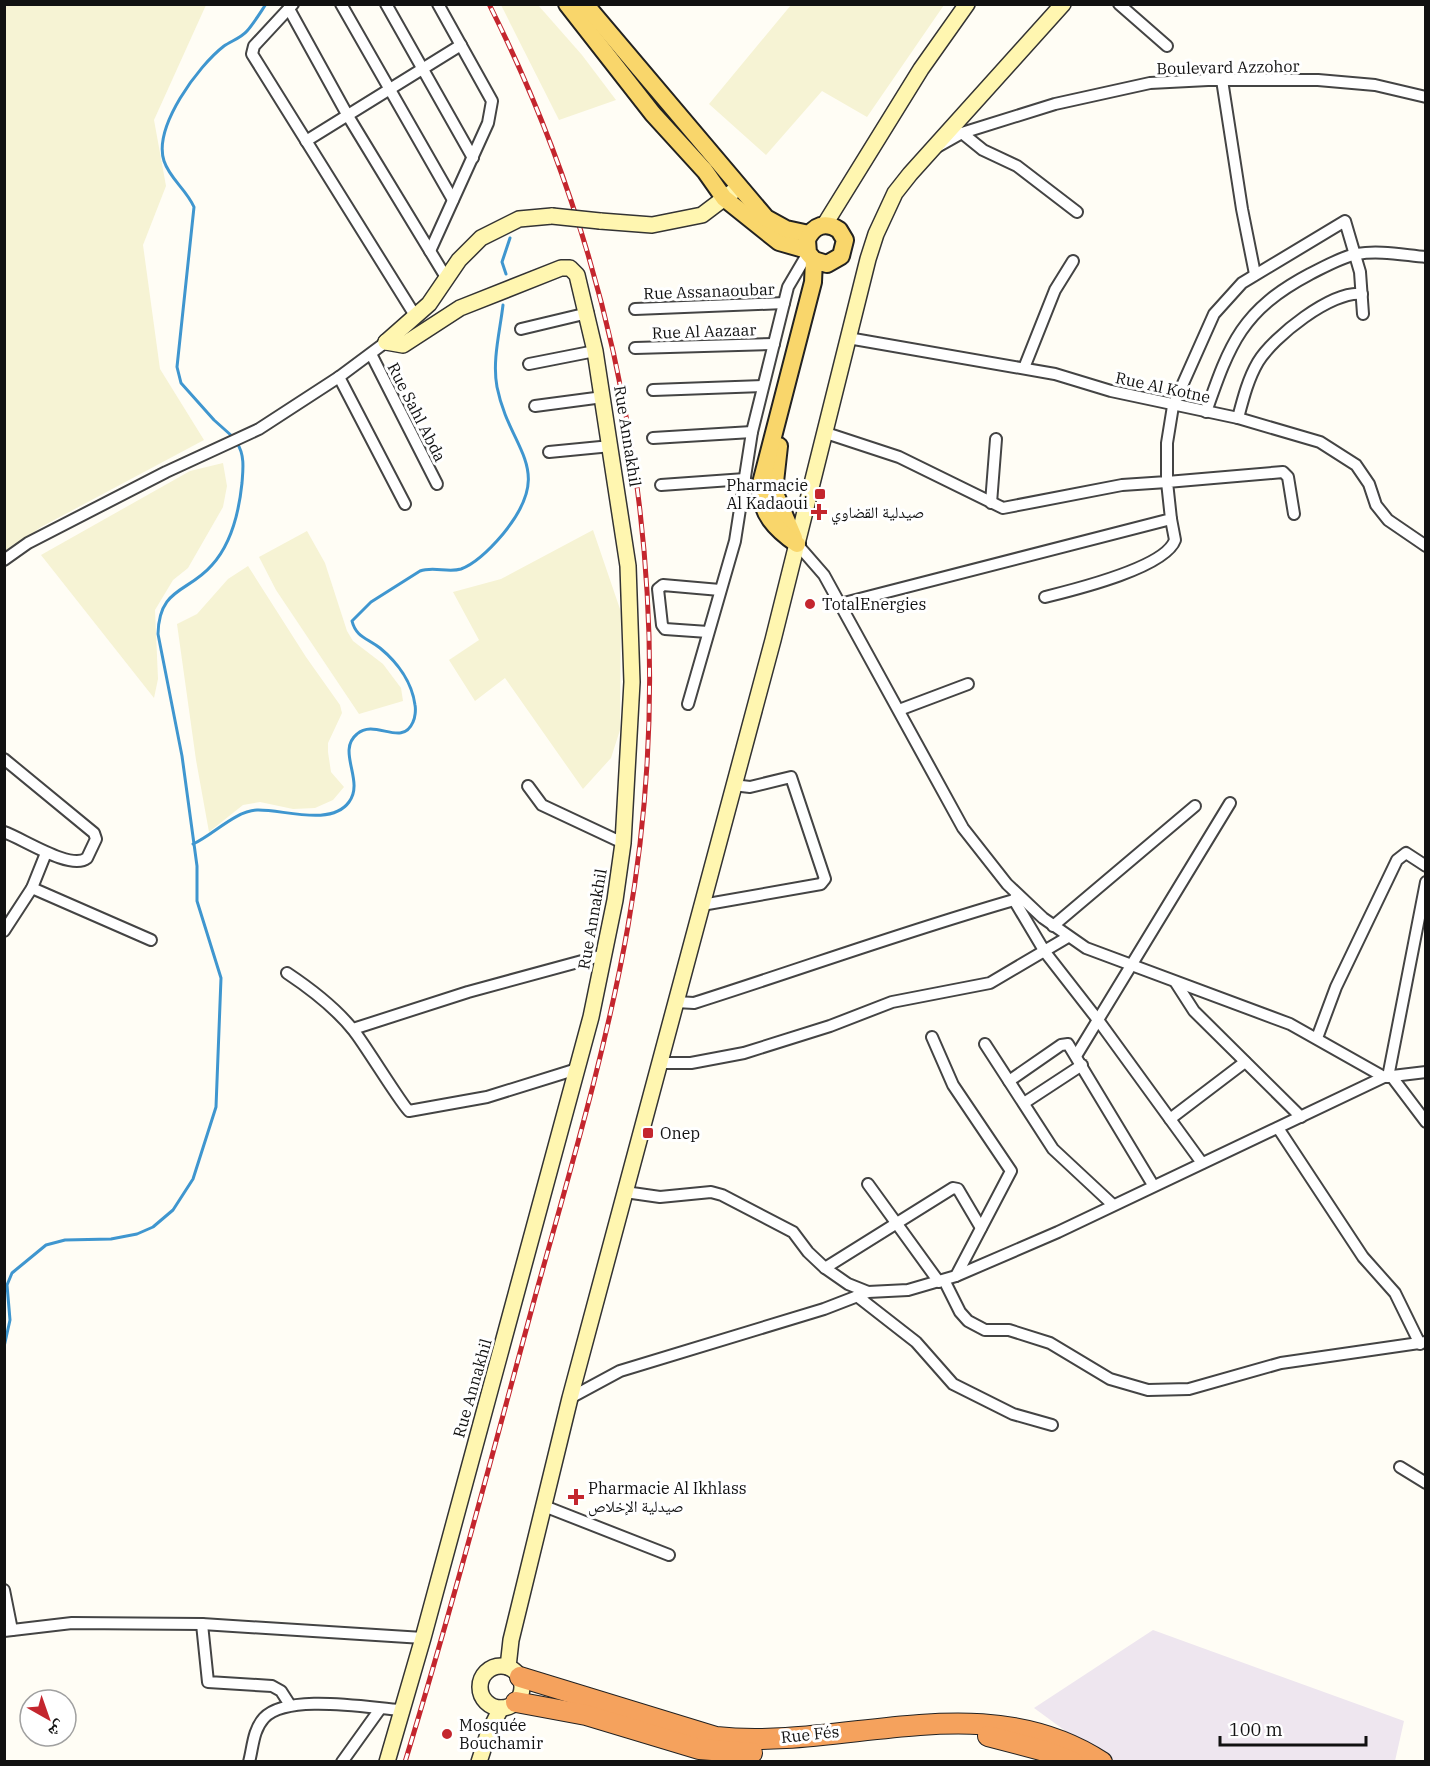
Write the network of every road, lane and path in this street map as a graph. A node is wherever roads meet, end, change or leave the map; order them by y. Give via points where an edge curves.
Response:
1 (341, 4) edge
2 (386, 4) edge
3 (438, 4) edge
4 (567, 4) edge
5 (585, 4) edge
6 (967, 4) edge
7 (1063, 4) edge
8 (1119, 4) edge
9 (291, 7) edge
10 (460, 45) junction
11 (1167, 46) dead end
12 (424, 68) junction
13 (1222, 80) junction
14 (388, 91) junction
15 (1425, 97) edge
16 (348, 116) junction
17 (962, 133) junction
18 (306, 141) junction
19 (933, 149) junction
20 (473, 159) junction
21 (739, 187) junction
22 (724, 198) junction
23 (453, 200) junction
24 (1077, 212) dead end
25 (832, 227) junction
26 (810, 249) junction
27 (430, 251) junction
28 (1356, 254) junction
29 (1425, 257) edge
30 (1073, 261) dead end
31 (832, 263) junction
32 (1256, 274) junction
33 (447, 279) junction
34 (1362, 294) junction
35 (784, 303) junction
36 (635, 309) dead end
37 (588, 313) junction
38 (1363, 314) dead end
39 (416, 317) junction
40 (521, 329) dead end
41 (848, 338) junction
42 (386, 342) junction
43 (774, 344) junction
44 (635, 348) dead end
45 (595, 351) junction
46 (371, 354) junction
47 (529, 364) dead end
48 (1024, 368) junction
49 (339, 377) junction
50 (764, 386) junction
51 (653, 390) dead end
52 (603, 397) junction
53 (535, 406) dead end
54 (1173, 406) junction
55 (1206, 412) junction
56 (1238, 418) junction
57 (752, 432) junction
58 (826, 433) junction
59 (652, 438) dead end
60 (996, 439) dead end
61 (611, 446) junction
62 (549, 452) dead end
63 (745, 479) junction
64 (1167, 482) junction
65 (437, 484) dead end
66 (661, 484) dead end
67 (991, 503) junction
68 (405, 504) dead end
69 (1294, 514) dead end
70 (1171, 519) junction
71 (797, 544) junction
72 (1425, 546) edge
73 (4, 560) edge
74 (720, 590) junction
75 (1045, 597) dead end
76 (840, 604) junction
77 (708, 632) junction
78 (968, 684) dead end
79 (688, 704) dead end
80 (899, 710) junction
81 (4, 759) edge
82 (733, 785) junction
83 (528, 786) dead end
84 (1230, 803) dead end
85 (1195, 806) dead end
86 (4, 832) edge
87 (623, 843) junction
88 (46, 853) junction
89 (1425, 866) edge
90 (1425, 882) edge
91 (32, 888) junction
92 (1015, 897) junction
93 (702, 905) junction
94 (1053, 926) junction
95 (4, 931) edge
96 (1068, 937) junction
97 (151, 940) dead end
98 (1045, 952) junction
99 (604, 955) junction
100 (1131, 967) junction
101 (287, 973) dead end
102 (1176, 983) junction
103 (676, 1002) junction
104 (1098, 1020) junction
105 (352, 1029) junction
106 (932, 1037) dead end
107 (1317, 1038) junction
108 (985, 1044) dead end
109 (1079, 1060) junction
110 (1245, 1062) junction
111 (660, 1063) junction
112 (577, 1069) junction
113 (1425, 1072) edge
114 (1388, 1077) junction
115 (1009, 1081) junction
116 (1024, 1103) junction
117 (1301, 1117) junction
118 (1170, 1119) junction
119 (1425, 1122) edge
120 (1278, 1128) junction
121 (1202, 1163) junction
122 (868, 1184) dead end
123 (1153, 1185) junction
124 (625, 1192) junction
125 (1112, 1204) junction
126 (896, 1222) junction
127 (981, 1228) junction
128 (825, 1268) junction
129 (956, 1276) junction
130 (941, 1281) junction
131 (868, 1292) junction
132 (857, 1296) junction
133 (1423, 1343) edge
134 (570, 1398) junction
135 (1053, 1425) dead end
136 (1400, 1467) dead end
137 (1425, 1483) edge
138 (544, 1506) junction
139 (669, 1555) dead end
140 (4, 1590) edge
141 (202, 1624) junction
142 (8, 1630) edge
143 (423, 1638) junction
144 (508, 1670) junction
145 (483, 1697) junction
146 (290, 1705) junction
147 (508, 1705) junction
148 (380, 1708) junction
149 (401, 1710) junction
150 (488, 1734) junction
151 (1043, 1756) edge
152 (249, 1761) edge
153 (342, 1761) edge
154 (387, 1761) edge
155 (479, 1761) edge
156 (1073, 1761) edge
157 (1102, 1761) edge

1 - 14 street
2 - 12 street
3 - 10 street
4 - 22 main road
5 - 21 main road
6 - 25 street via 921,69 856,176
7 - 19 street
8 - 11 street
9 - 16 street
9 - 18 street via 254,46 252,54
10 - 12 street
10 - 20 street via 492,101 488,123
12 - 14 street
12 - 20 street
13 - 15 street, Boulevard Azzohor via 1340,82
13 - 17 street, Boulevard Azzohor via 1150,83 1104,92
13 - 32 street
14 - 16 street
14 - 23 street
16 - 18 street
16 - 27 street
17 - 19 street, Boulevard Azzohor
17 - 24 street via 983,150 1017,166
18 - 39 street
19 - 41 street via 895,194 876,234
20 - 23 street
21 - 22 street
21 - 26 main road via 766,218
22 - 26 main road via 779,242
22 - 33 street, bridge via 702,215 652,225 552,216 519,219 492,231 463,255
23 - 27 street
25 - 26 main road via 816,227
25 - 31 main road via 845,240 844,251
26 - 31 main road via 822,263
26 - 35 street via 788,287
26 - 71 main road via 813,282 760,487 761,500 772,524
27 - 33 street
28 - 29 street
28 - 32 street via 1345,221
28 - 34 street
28 - 55 street via 1293,283 1255,312 1232,342
30 - 48 street via 1055,290
31 - 71 main road via 821,284 777,455 774,490
32 - 54 street via 1236,288 1214,314
33 - 39 street
34 - 38 street
34 - 56 street via 1334,299 1269,347 1250,378
35 - 36 street, Rue Assanaoubar
35 - 43 street
37 - 40 street
37 - 42 street, Rue Annakhil via 577,275 566,267 460,308 404,345
37 - 45 street, Rue Annakhil
39 - 42 street
41 - 48 street, Rue Al Kotne
41 - 58 street
42 - 46 street
43 - 44 street, Rue Al Aazaar
43 - 50 street
45 - 47 street
45 - 52 street, Rue Annakhil
46 - 49 street
46 - 65 street, Rue Sahl Abda
48 - 54 street, Rue Al Kotne
49 - 68 street
49 - 73 street via 247,435 28,543
50 - 51 street
50 - 57 street
52 - 53 street
52 - 61 street, Rue Annakhil
54 - 55 street, Rue Al Kotne
54 - 64 street via 1167,443
55 - 56 street, Rue Al Kotne
56 - 72 street, Rue Al Kotne via 1320,442 1348,458 1361,471 1376,505 1388,520
57 - 59 street
57 - 63 street
58 - 67 street via 899,457
58 - 71 street
60 - 67 street
61 - 62 street
61 - 87 street, Rue Annakhil via 630,594 632,682
63 - 66 street
63 - 74 street via 735,541
64 - 67 street via 1122,485 1003,508
64 - 69 street via 1282,472 1288,477
64 - 70 street
70 - 75 street via 1175,540 1168,551 1109,581
70 - 76 street
71 - 76 street via 824,575
71 - 82 street
74 - 77 street
74 - 77 street via 663,585 658,589 665,628
76 - 80 street
77 - 79 street
78 - 80 street
80 - 92 street via 963,828
81 - 88 street via 96,836 82,861
82 - 93 street
82 - 93 street via 750,787 791,777 825,879 821,884
83 - 87 street via 542,805
84 - 100 street
85 - 94 street
86 - 88 street
87 - 99 street, Rue Annakhil
88 - 91 street
89 - 107 street via 1406,854 1397,860 1336,987
90 - 114 street
91 - 95 street
91 - 97 street
92 - 94 street
92 - 98 street
92 - 103 street via 694,1003
93 - 103 street
94 - 96 street
96 - 98 street
96 - 100 street
98 - 104 street
98 - 111 street via 990,983 892,1002 744,1053 691,1063
99 - 105 street
99 - 112 street, Rue Annakhil
100 - 102 street
100 - 104 street
101 - 105 street
102 - 107 street via 1273,1017
102 - 110 street via 1194,1011
103 - 111 street
104 - 109 street
104 - 118 street
105 - 112 street via 409,1111 487,1097
106 - 127 street via 953,1084 1010,1169
107 - 114 street
108 - 115 street
109 - 115 street via 1068,1044 1063,1044
109 - 116 street
109 - 123 street
110 - 117 street
110 - 118 street
111 - 124 street
112 - 143 street, Rue Annakhil
113 - 114 street
114 - 117 street
114 - 119 street
115 - 116 street
116 - 125 street via 1053,1149
117 - 120 street
118 - 121 street
120 - 121 street
120 - 133 street via 1363,1257 1395,1293
121 - 123 street
122 - 126 street
123 - 125 street
124 - 128 street via 660,1197 711,1192 722,1195 793,1232
124 - 134 street
125 - 129 street
126 - 127 street via 953,1188 958,1189
126 - 128 street
126 - 130 street
127 - 129 street
128 - 131 street
129 - 130 street
130 - 131 street via 908,1290
130 - 133 street via 960,1312 985,1330 1009,1330 1050,1343 1110,1379 1148,1390 1189,1389 1281,1363
131 - 132 street
132 - 134 street via 620,1371
132 - 135 street via 916,1342 953,1384 1014,1414
134 - 138 street
136 - 137 street
138 - 139 street
138 - 144 street via 511,1640
140 - 142 street
141 - 142 street via 75,1623
141 - 143 street
141 - 146 street via 208,1682 272,1686
143 - 149 street, Rue Annakhil
144 - 145 street via 483,1676
144 - 147 street via 521,1695
144 - 157 highway, Rue Fés via 716,1737 748,1740 892,1726 978,1724 1037,1731
145 - 147 street, Rue Fés via 494,1707
145 - 150 street
146 - 148 street
146 - 152 street via 264,1718
147 - 150 street
147 - 151 highway, Rue Fés via 586,1715 699,1749 747,1754 941,1736 991,1736
148 - 149 street
148 - 153 street
149 - 154 street, Rue Annakhil
150 - 155 street
151 - 156 highway, Rue Fés

